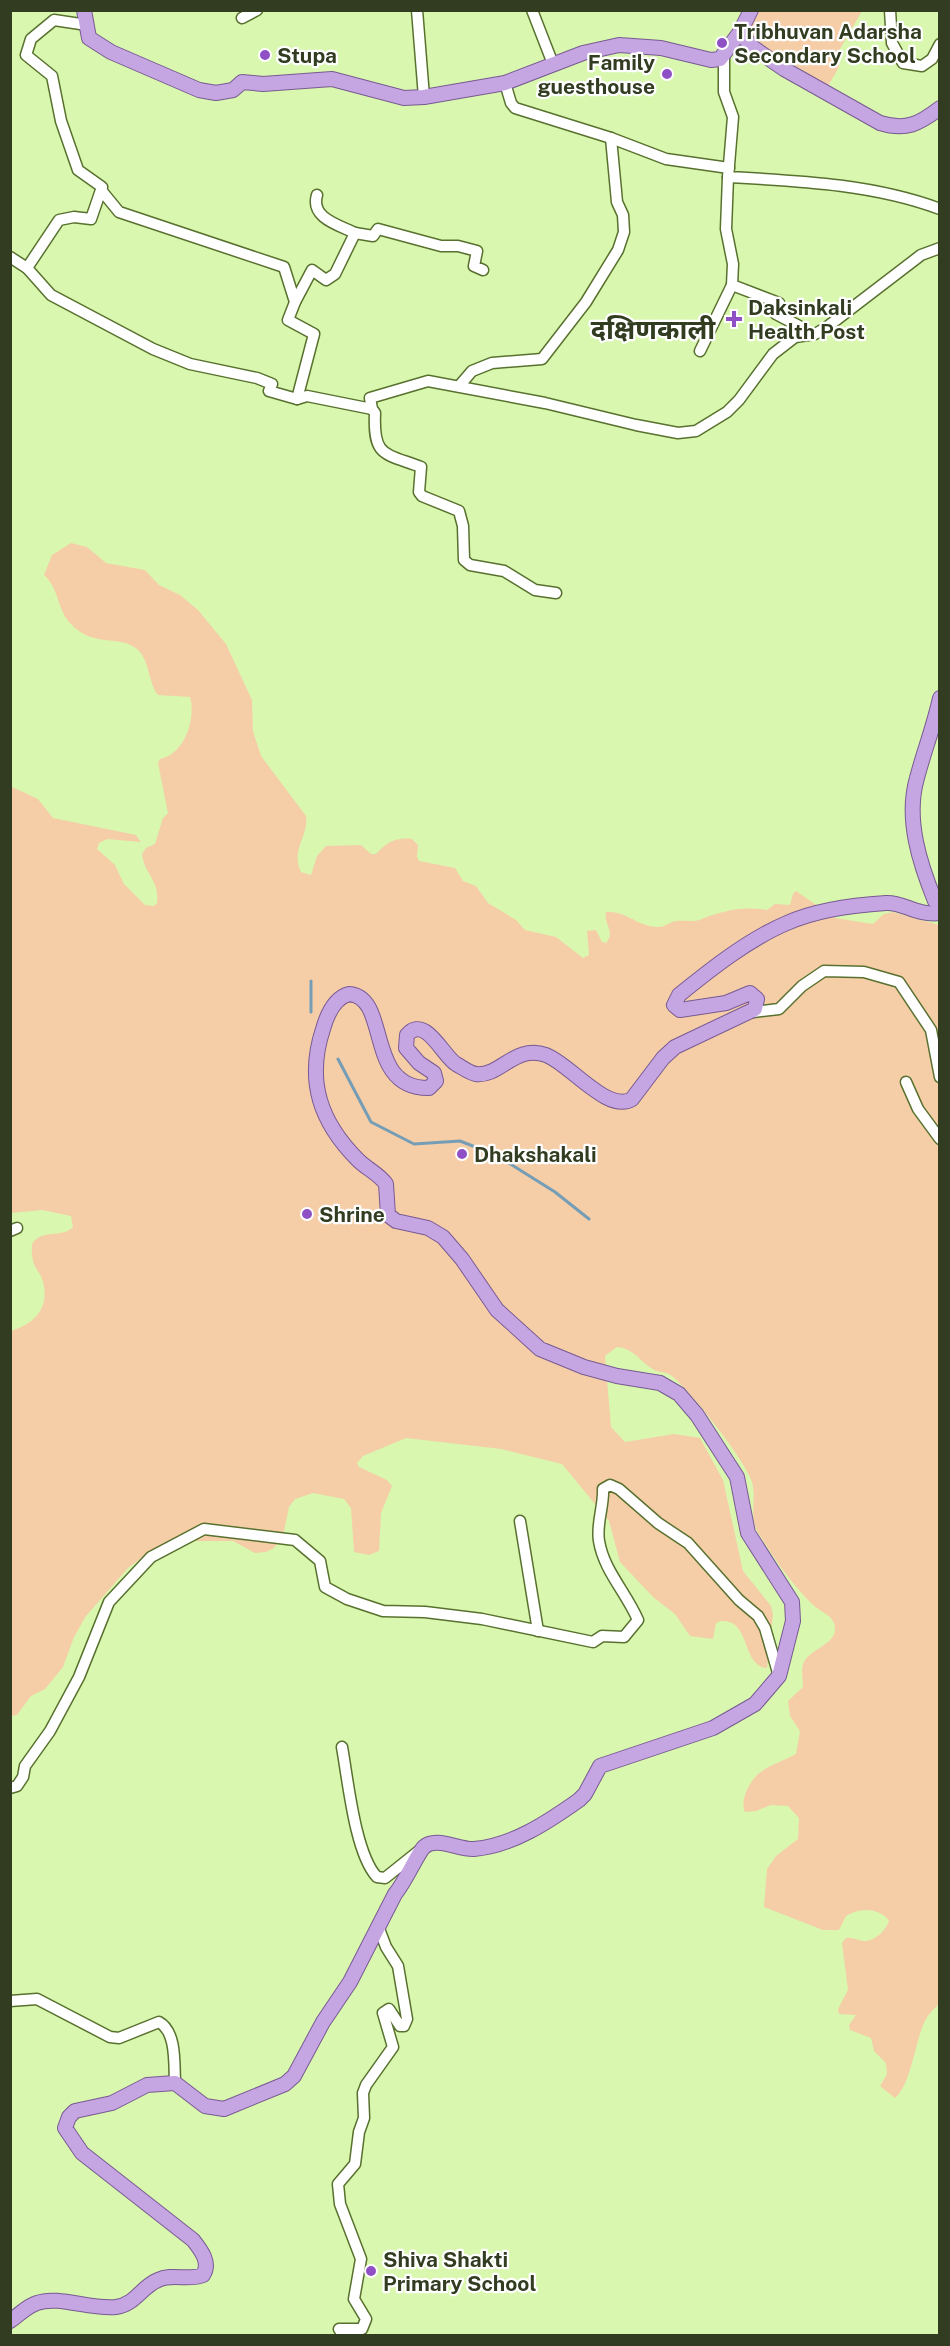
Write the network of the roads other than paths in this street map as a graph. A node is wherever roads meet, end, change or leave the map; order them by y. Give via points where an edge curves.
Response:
1 (84, 10) edge
2 (257, 10) edge
3 (417, 10) edge
4 (532, 10) edge
5 (751, 10) edge
6 (890, 10) edge
7 (242, 18) dead end
8 (87, 25) junction
9 (740, 32) junction
10 (939, 44) edge
11 (724, 57) junction
12 (553, 64) junction
13 (505, 83) junction
14 (424, 97) junction
15 (939, 108) edge
16 (611, 138) junction
17 (729, 173) junction
18 (101, 190) junction
19 (317, 195) dead end
20 (939, 209) edge
21 (355, 232) junction
22 (939, 248) edge
23 (10, 257) edge
24 (27, 268) junction
25 (483, 270) dead end
26 (732, 285) junction
27 (295, 302) junction
28 (795, 336) junction
29 (700, 351) dead end
30 (460, 386) junction
31 (297, 399) junction
32 (372, 409) junction
33 (556, 593) dead end
34 (939, 698) edge
35 (939, 903) edge
36 (939, 913) edge
37 (753, 1012) junction
38 (939, 1077) edge
39 (906, 1082) dead end
40 (939, 1139) edge
41 (520, 1521) dead end
42 (538, 1632) junction
43 (779, 1676) junction
44 (342, 1747) dead end
45 (10, 1788) edge
46 (424, 1847) junction
47 (378, 1926) junction
48 (10, 2001) edge
49 (175, 2083) junction
50 (10, 2321) edge
51 (344, 2336) edge

1 - 8 main road
2 - 7 street
3 - 14 street
4 - 12 street
5 - 9 main road
6 - 10 street via 892,43 903,63 922,66 932,59
8 - 14 main road via 89,38 111,52 199,90 233,90 242,82 332,80 404,98
8 - 18 street via 54,20 31,39 26,55 52,76 61,121 78,170
9 - 11 main road
9 - 15 main road via 751,46 784,69 880,123 912,127
11 - 12 main road via 711,60 661,48 619,45
11 - 17 street via 724,92 733,117
12 - 13 main road
13 - 14 main road
13 - 16 street via 515,108
16 - 17 street via 666,159
16 - 30 street via 617,202 623,215 624,232 618,250 586,302 542,359 492,363 472,371
17 - 20 street via 820,182
17 - 26 street via 726,229 733,264
18 - 24 street via 91,219 59,220
18 - 27 street via 119,212 284,267
19 - 21 street via 318,213
21 - 25 street via 373,236 378,229 477,251 474,266
21 - 27 street via 335,274 326,280 312,270
22 - 28 street via 921,255 827,327 814,334
23 - 24 street
24 - 31 street via 51,295 153,349 190,364 257,378 272,384 269,391
26 - 28 street via 779,303 776,314 799,326
26 - 29 street
27 - 31 street via 288,320 314,334
28 - 30 street via 773,354 727,412 696,431 678,433 636,425
30 - 32 street via 429,381 370,398
31 - 32 street via 307,396
32 - 33 street via 376,443 382,452 422,467 422,496 459,511 464,526 464,560 470,565 504,571 535,590
34 - 35 main road via 913,800 919,861
36 - 37 main road via 921,914 887,903 788,922 741,950 674,1002 677,1009 688,1010 729,1002 750,993 757,999
37 - 38 street via 779,1009 824,971 864,972 899,982 931,1030
37 - 43 main road via 675,1047 632,1099 621,1103 604,1096 568,1067 536,1052 517,1056 484,1073 473,1073 452,1062 431,1036 419,1030 407,1035 406,1048 434,1073 436,1081 429,1088 413,1085 398,1077 387,1063 367,1002 350,994 336,1001 324,1023 314,1073 319,1100 340,1137 359,1162 386,1184 388,1215 443,1237 497,1310 527,1340 584,1367 660,1383 690,1405 737,1477 748,1533 792,1602 793,1621
39 - 40 street via 918,1109
41 - 42 street
42 - 43 street via 593,1642 602,1636 624,1637 638,1620 630,1600 604,1562 598,1538 603,1489 610,1485 688,1543 758,1616
42 - 45 street via 482,1619 383,1611 325,1587 320,1561 295,1540 204,1529 151,1557 109,1602 79,1677 50,1731 25,1766 23,1777
43 - 46 main road via 755,1704 713,1728 600,1766 579,1800 522,1835 476,1849 463,1850 434,1842
44 - 46 street via 355,1819 372,1872 385,1878
46 - 47 main road
47 - 49 main road via 350,1982 290,2080 224,2109 205,2106
47 - 51 street via 398,1966 407,2019 400,2026 389,2009 383,2013 393,2047 366,2085 355,2164 338,2184 340,2204 361,2259 354,2299 366,2319 362,2329 339,2328
48 - 49 street via 37,1999 110,2037 119,2038 159,2022 173,2044
49 - 50 main road via 147,2085 112,2103 75,2111 65,2128 82,2153 193,2240 205,2260 205,2273 157,2280 123,2306 102,2308 42,2301

